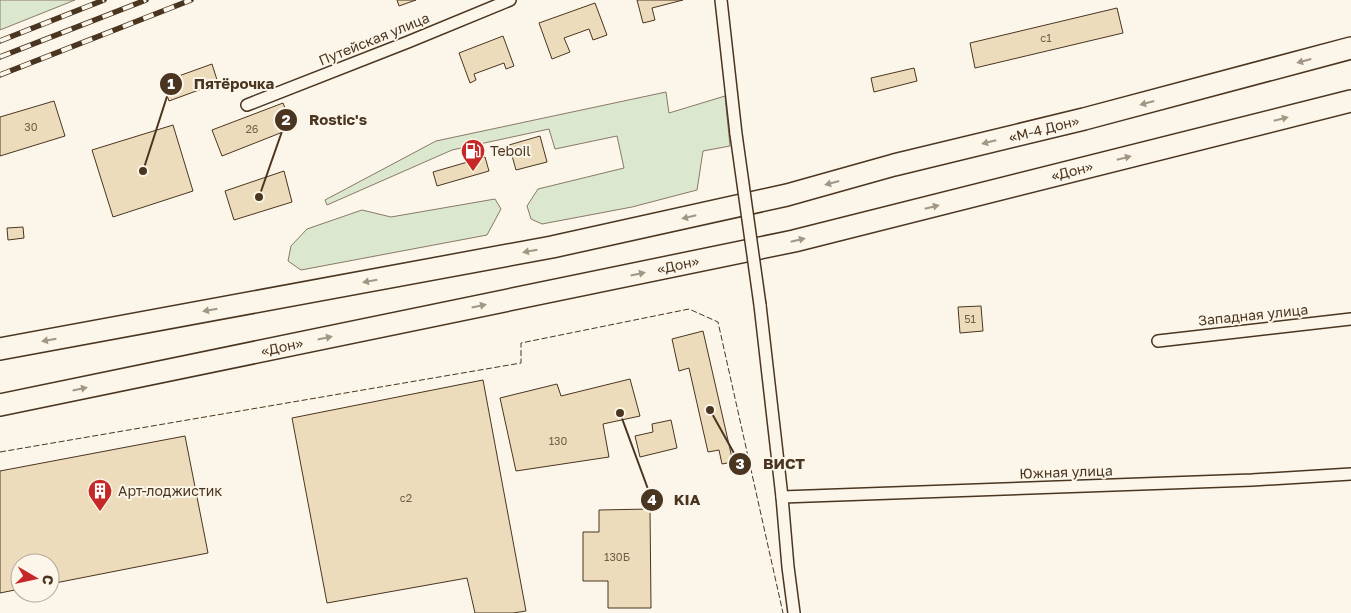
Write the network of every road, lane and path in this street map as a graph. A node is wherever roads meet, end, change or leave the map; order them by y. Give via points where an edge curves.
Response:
1 (510, 0) edge
2 (721, 0) edge
3 (1351, 48) edge
4 (1351, 101) edge
5 (247, 105) dead end
6 (1351, 320) edge
7 (1158, 341) dead end
8 (0, 349) edge
9 (0, 405) edge
10 (1351, 474) edge
11 (782, 497) junction
12 (794, 613) edge

1 - 5 street, Путейская улица
2 - 11 street, bridge
3 -> 8 highway, «М-4 Дон» via 787,195 542,249
9 -> 4 highway, «Дон» via 794,241
6 - 7 street, Западная улица
10 - 11 street, Южная улица
11 - 12 street

